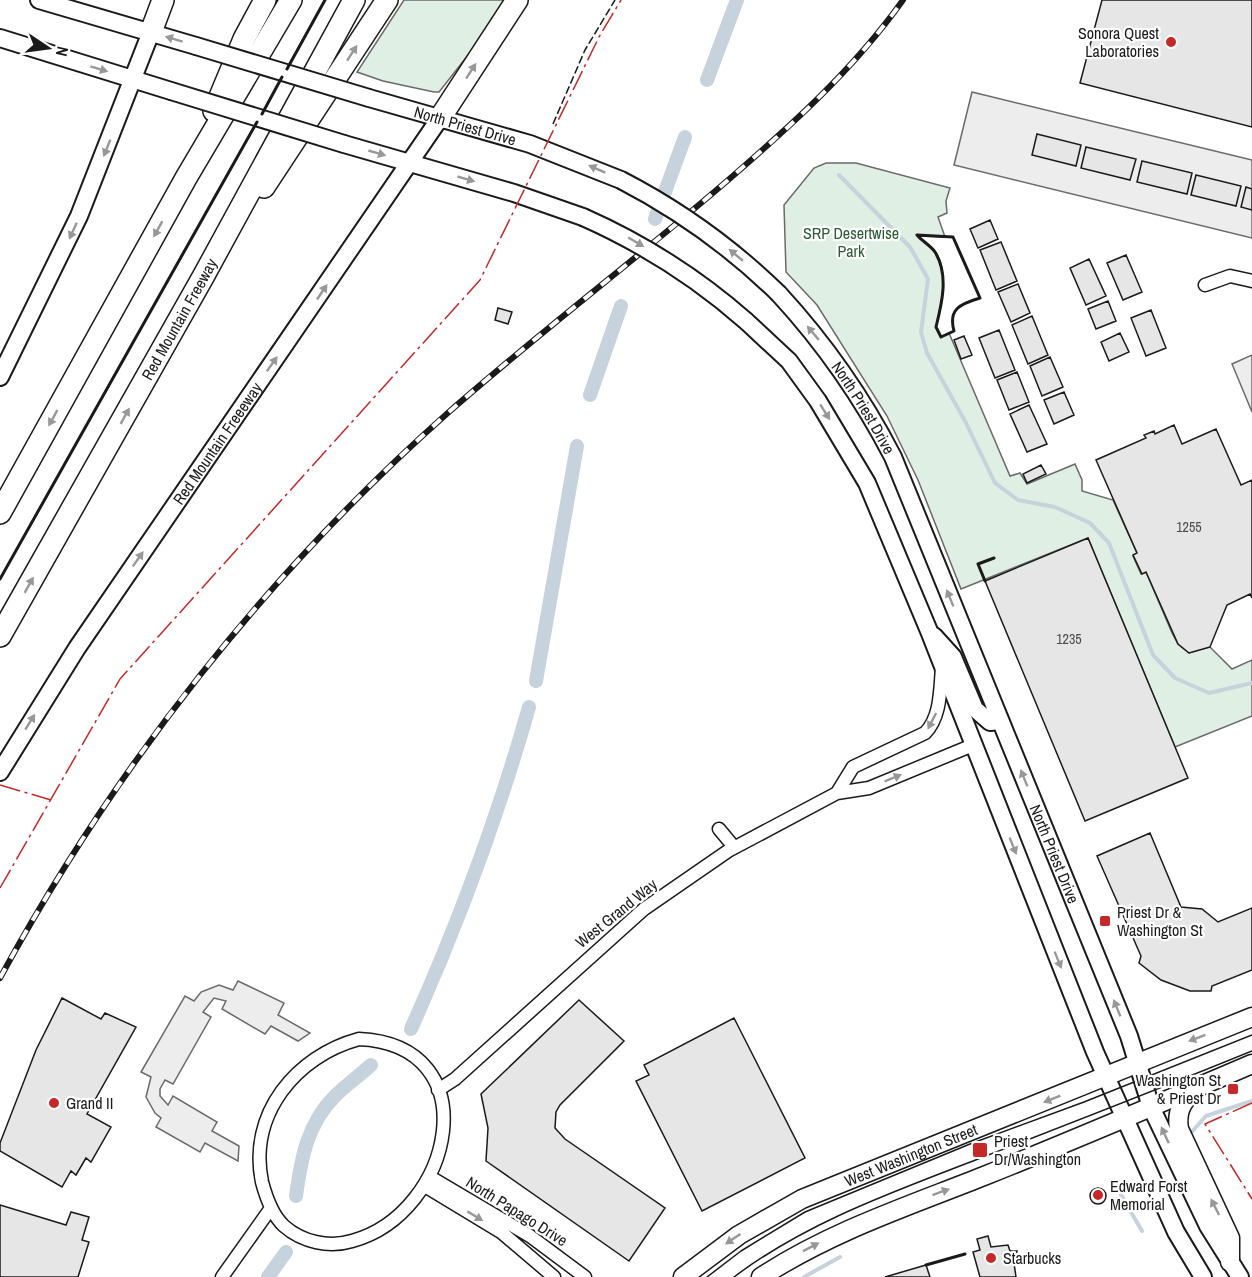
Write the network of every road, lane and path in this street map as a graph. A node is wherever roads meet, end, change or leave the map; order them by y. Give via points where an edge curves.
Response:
1 (41, 0) edge
2 (163, 0) edge
3 (265, 0) edge
4 (291, 0) edge
5 (354, 0) edge
6 (387, 0) edge
7 (517, 0) edge
8 (151, 33) junction
9 (0, 38) edge
10 (134, 80) junction
11 (440, 118) junction
12 (410, 163) junction
13 (186, 178) junction
14 (203, 277) junction
15 (1252, 281) edge
16 (1205, 285) dead end
17 (0, 377) edge
18 (0, 513) edge
19 (929, 631) junction
20 (0, 636) edge
21 (942, 664) junction
22 (1000, 721) junction
23 (973, 745) junction
24 (0, 772) edge
25 (837, 793) junction
26 (719, 829) dead end
27 (734, 847) junction
28 (1252, 1017) edge
29 (1138, 1063) junction
30 (1252, 1064) edge
31 (1106, 1077) junction
32 (1195, 1088) junction
33 (438, 1090) junction
34 (1151, 1107) junction
35 (1124, 1119) junction
36 (427, 1182) junction
37 (271, 1208) junction
38 (1235, 1270) edge
39 (222, 1277) edge
40 (554, 1277) edge
41 (585, 1277) edge
42 (683, 1277) edge
43 (761, 1277) edge
44 (1203, 1277) edge

1 - 8 main road, North Priest Drive
2 - 8 highway
3 - 13 highway via 244,39
4 - 13 highway
5 - 14 highway, Red Mountain Freeway
14 -> 6 highway
11 -> 7 highway
8 - 10 main road
11 -> 8 main road, North Priest Drive, bridge
9 -> 10 main road, North Priest Drive
10 -> 12 main road, North Priest Drive, bridge
10 -> 17 main road via 80,216
11 - 12 main road, Red Mountain Freeeway
22 -> 11 main road, North Priest Drive, bridge via 883,437 834,360 779,294 698,226 621,180 551,151
12 -> 19 main road, North Priest Drive, bridge via 522,196 626,236 701,282 746,321 789,361 844,443 867,483
24 -> 12 main road, Red Mountain Freeeway via 82,640
13 -> 18 highway
20 -> 14 highway, Red Mountain Freeway
15 - 16 street via 1230,276
19 - 21 main road, North Priest Drive
19 - 22 main road via 953,657 975,709 983,719
21 - 23 main road, North Priest Drive
21 -> 25 street via 932,726 925,733 854,766
29 -> 22 main road, North Priest Drive
25 -> 23 street, West Grand Way via 869,788
23 -> 31 main road, North Priest Drive
25 - 27 street, West Grand Way
26 - 27 street
27 - 33 street, West Grand Way via 644,909
28 -> 29 main road, West Washington Street
29 - 31 main road, West Washington Street
29 - 34 main road, North Priest Drive
30 - 32 main road
31 - 35 main road, North Priest Drive
31 -> 42 main road, West Washington Street via 802,1199 739,1235
32 - 34 main road
38 -> 32 main road via 1230,1238 1179,1130 1180,1106
33 - 36 street via 443,1132
33 - 37 street via 427,1067 386,1041 359,1039 334,1047 294,1074 265,1123 260,1155
34 - 35 main road
38 -> 34 main road, North Priest Drive via 1208,1226
43 -> 35 main road via 856,1224
35 - 44 main road, North Priest Drive via 1176,1232
36 - 37 street via 393,1222 362,1238 332,1244 293,1233
36 -> 40 street, North Papago Drive via 501,1232
36 - 41 street, North Papago Drive via 530,1236
37 - 39 street

